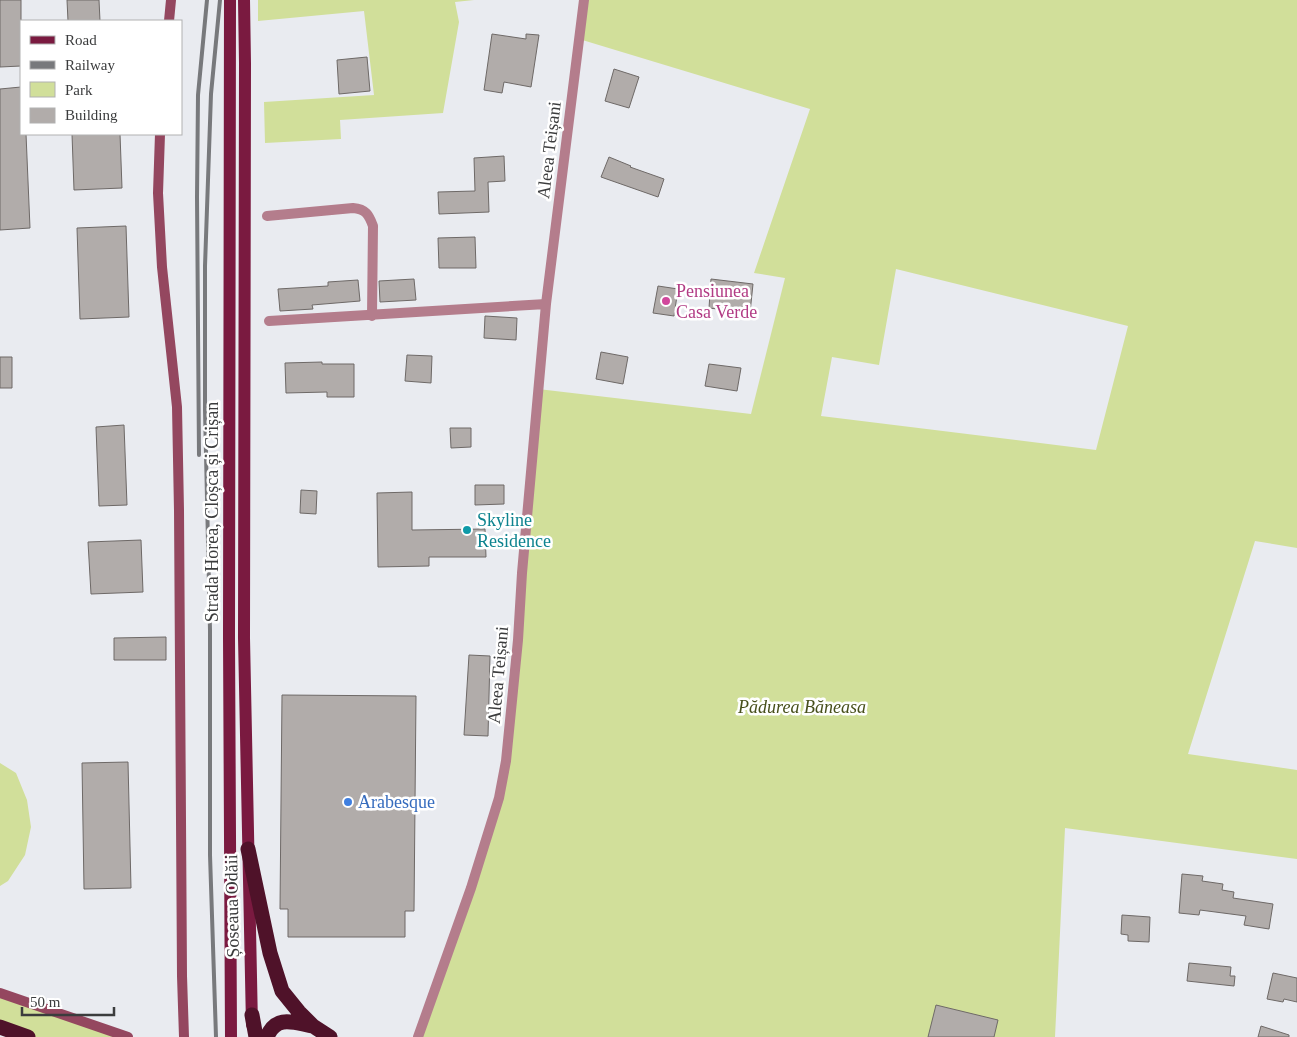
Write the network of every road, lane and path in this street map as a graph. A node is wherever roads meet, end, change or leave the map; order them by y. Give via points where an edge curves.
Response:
1 (171, 0) edge
2 (230, 0) edge
3 (244, 0) edge
4 (584, 0) edge
5 (169, 20) edge
6 (160, 135) edge
7 (266, 216) dead end
8 (546, 304) junction
9 (372, 316) junction
10 (269, 321) dead end
11 (246, 774) joint
12 (248, 849) junction
13 (0, 993) edge
14 (252, 1015) joint
15 (310, 1025) junction
16 (0, 1027) edge
17 (28, 1037) edge
18 (128, 1037) edge
19 (184, 1037) edge
20 (231, 1037) edge
21 (254, 1037) edge
22 (267, 1037) edge
23 (276, 1037) edge
24 (330, 1037) edge
25 (418, 1037) edge

1 - 5 street
2 - 20 main road, Strada Horea, Cloșca și Crișan
3 - 11 main road, Strada Horea, Cloșca și Crișan
4 - 8 street, Aleea Teișani
6 - 19 street, Strada Horea, Cloșca și Crișan via 158,192 177,406 180,510
7 - 9 street via 353,208 361,208 369,214 373,226
8 - 9 street
8 - 25 street, Aleea Teișani via 506,761 499,798 471,888
9 - 10 street
11 - 12 main road, Șoseaua Odăii
12 - 14 main road, Șoseaua Odăii
12 - 15 highway via 278,982
13 - 18 street
14 - 21 highway
15 - 22 highway via 280,1022 272,1027
15 - 23 highway via 286,1029
15 - 24 highway
16 - 17 highway

